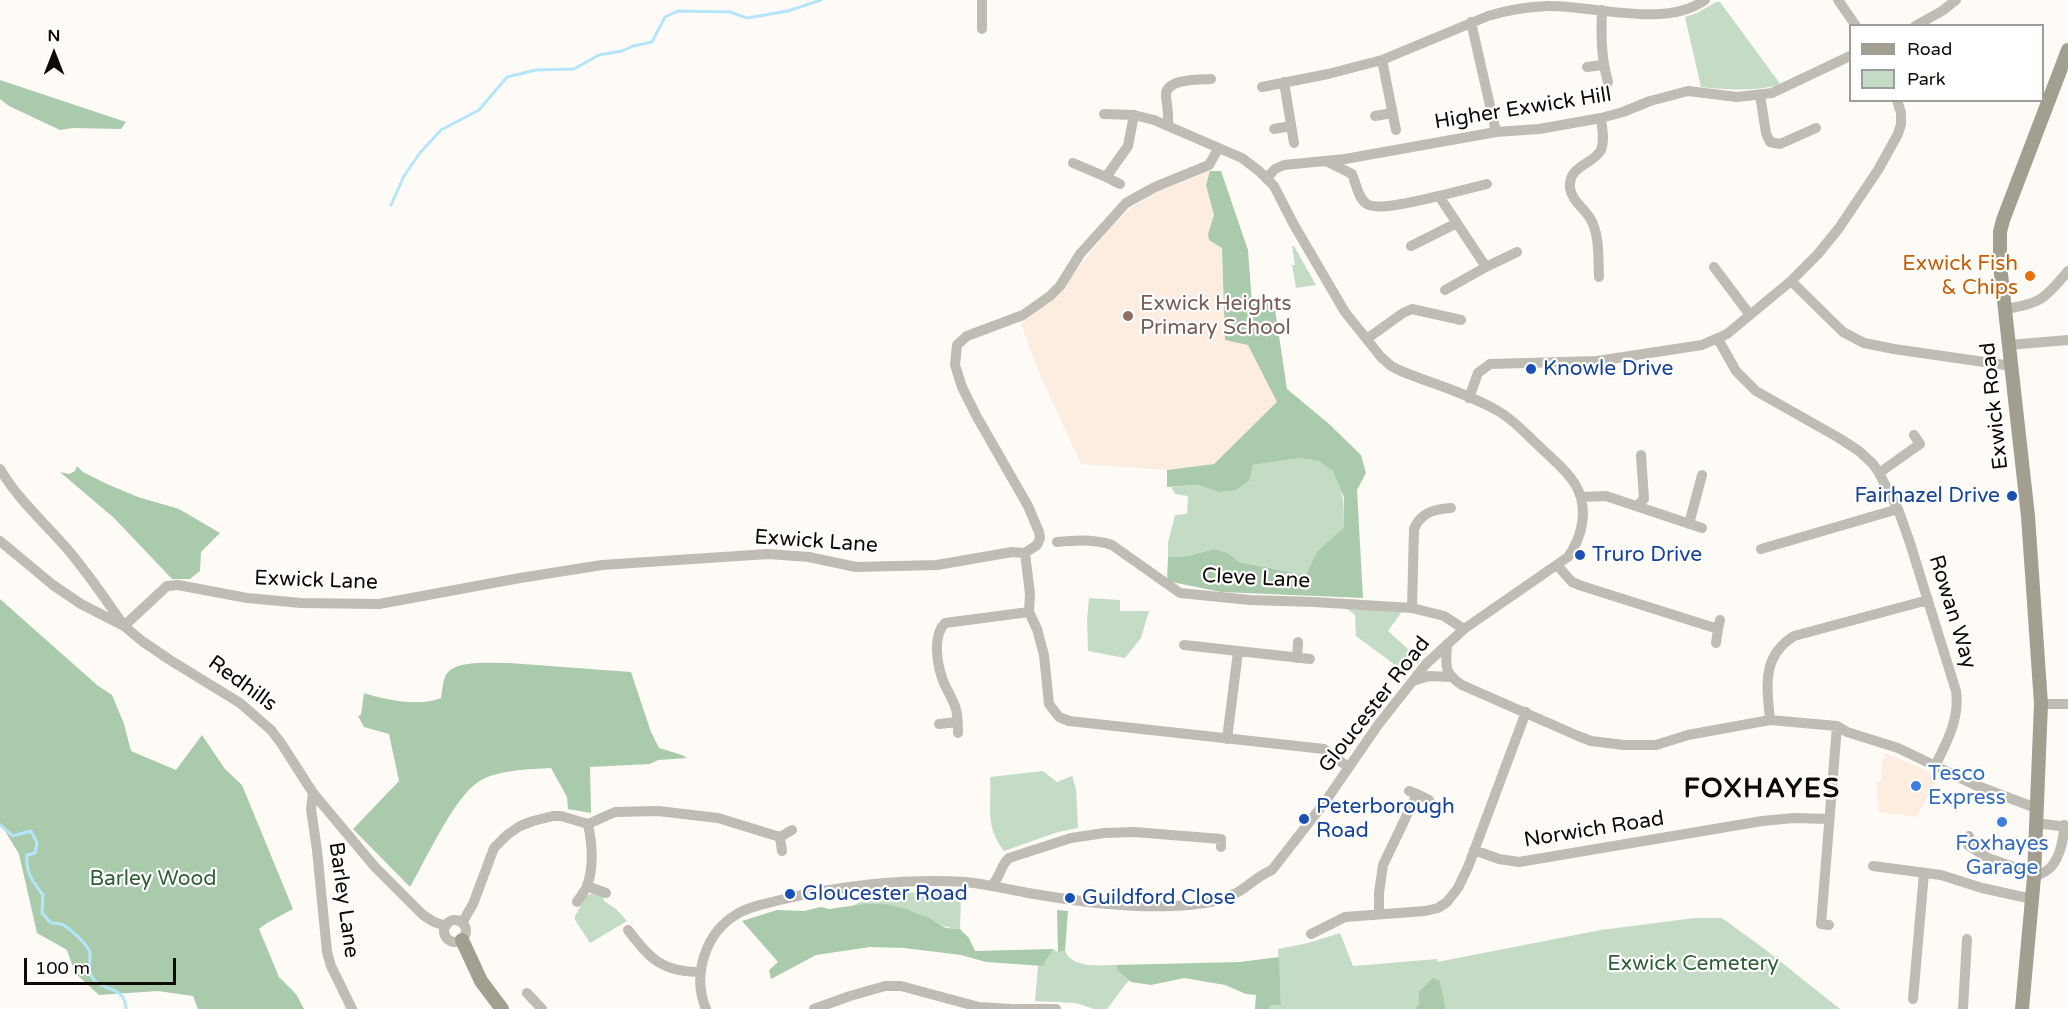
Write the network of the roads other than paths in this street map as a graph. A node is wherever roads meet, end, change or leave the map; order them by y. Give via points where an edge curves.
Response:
1 (982, 0) edge
2 (1705, 0) edge
3 (1838, 0) edge
4 (1956, 0) edge
5 (1602, 10) junction
6 (1471, 22) junction
7 (1855, 24) edge
8 (1919, 24) edge
9 (982, 29) dead end
10 (2068, 50) edge
11 (1849, 57) edge
12 (1382, 60) junction
13 (1603, 65) junction
14 (1587, 67) dead end
15 (1211, 79) dead end
16 (1284, 82) junction
17 (1608, 82) dead end
18 (1262, 87) dead end
19 (1760, 95) junction
20 (1898, 102) edge
21 (1392, 113) junction
22 (1104, 114) dead end
23 (1134, 115) junction
24 (1375, 116) dead end
25 (1601, 118) junction
26 (1168, 125) junction
27 (1291, 126) junction
28 (1816, 128) dead end
29 (1274, 129) dead end
30 (1396, 130) dead end
31 (1496, 132) junction
32 (1294, 143) dead end
33 (1218, 149) junction
34 (1326, 161) junction
35 (1073, 164) dead end
36 (1106, 177) junction
37 (1268, 178) junction
38 (1120, 184) dead end
39 (1487, 184) dead end
40 (1439, 196) junction
41 (1455, 224) junction
42 (1411, 246) dead end
43 (1517, 252) dead end
44 (1486, 267) junction
45 (1714, 267) dead end
46 (2068, 271) edge
47 (1599, 277) dead end
48 (1791, 280) junction
49 (1445, 290) dead end
50 (2005, 309) junction
51 (1750, 315) junction
52 (1461, 320) dead end
53 (1368, 338) junction
54 (1718, 339) junction
55 (2068, 340) edge
56 (2009, 345) junction
57 (2012, 366) junction
58 (1469, 398) junction
59 (1928, 453) dead end
60 (1644, 459) dead end
61 (0, 469) edge
62 (1879, 473) junction
63 (1702, 475) dead end
64 (1581, 497) junction
65 (1637, 506) junction
66 (1452, 508) dead end
67 (1898, 509) junction
68 (1689, 524) junction
69 (1702, 528) dead end
70 (0, 541) edge
71 (1057, 542) dead end
72 (1761, 549) dead end
73 (1025, 553) junction
74 (1557, 565) junction
75 (96, 586) junction
76 (1928, 600) junction
77 (81, 604) junction
78 (1412, 608) junction
79 (1029, 612) junction
80 (124, 626) junction
81 (1464, 629) junction
82 (1298, 642) dead end
83 (1716, 643) dead end
84 (1447, 644) junction
85 (1184, 645) dead end
86 (1238, 652) junction
87 (1297, 658) junction
88 (1310, 659) dead end
89 (1450, 677) junction
90 (1413, 681) junction
91 (2041, 704) junction
92 (2068, 704) edge
93 (1526, 712) junction
94 (1770, 720) junction
95 (939, 724) dead end
96 (1837, 726) junction
97 (1227, 739) junction
98 (1935, 766) junction
99 (1348, 767) junction
100 (313, 793) junction
101 (1429, 800) dead end
102 (2036, 808) junction
103 (1828, 819) junction
104 (2035, 823) junction
105 (588, 824) junction
106 (2066, 826) edge
107 (792, 830) dead end
108 (1969, 836) dead end
109 (780, 837) junction
110 (1222, 839) dead end
111 (1474, 850) junction
112 (782, 851) dead end
113 (1873, 866) dead end
114 (1924, 873) junction
115 (2034, 875) junction
116 (992, 885) junction
117 (587, 886) junction
118 (606, 893) dead end
119 (2032, 899) junction
120 (577, 902) dead end
121 (1379, 913) junction
122 (462, 923) junction
123 (1822, 924) dead end
124 (446, 926) junction
125 (628, 930) dead end
126 (1311, 934) dead end
127 (462, 940) junction
128 (1964, 945) dead end
129 (701, 972) junction
130 (527, 993) dead end
131 (1913, 999) dead end
132 (352, 1009) edge
133 (502, 1009) edge
134 (541, 1009) edge
135 (706, 1009) edge
136 (814, 1009) edge
137 (1011, 1009) edge
138 (1016, 1009) edge
139 (1056, 1009) edge
140 (1963, 1009) edge
141 (2022, 1009) edge

1 - 9 street
2 - 5 street via 1674,12
3 - 7 street
4 - 8 street
5 - 6 street via 1524,8
5 - 13 street
6 - 12 street
6 - 31 street
10 - 50 street, Exwick Road via 2002,220 2000,265
11 - 19 street, Higher Exwick Hill via 1779,91
12 - 16 street
12 - 21 street
13 - 14 street
13 - 17 street
15 - 26 street via 1168,87
16 - 18 street
16 - 27 street
19 - 25 street, Higher Exwick Hill via 1737,97 1688,91
19 - 28 street via 1770,142 1780,144
20 - 48 street via 1901,124 1878,170 1839,228
21 - 24 street
21 - 30 street
22 - 23 street
23 - 26 street
23 - 36 street via 1128,146
25 - 31 street, Higher Exwick Hill
25 - 47 street via 1600,152 1576,170 1570,187 1596,232
26 - 33 street
27 - 29 street
27 - 32 street
31 - 34 street, Higher Exwick Hill
33 - 37 street via 1242,158
33 - 73 street via 1209,165 1126,202 1080,254 1050,297 1023,315 967,336 957,345 955,364 963,388 1039,532 1037,544
34 - 37 street, Higher Exwick Hill via 1284,165
34 - 40 street via 1352,174 1367,205 1377,207
35 - 36 street
36 - 38 street
37 - 53 street via 1342,307
39 - 40 street
40 - 41 street
41 - 42 street
41 - 44 street
43 - 44 street
44 - 49 street
45 - 51 street
46 - 50 street via 2040,301
48 - 51 street
48 - 57 street via 1843,332 1864,343
50 - 56 street, Exwick Road
51 - 54 street
52 - 53 street via 1412,309
53 - 58 street via 1381,357 1395,368
54 - 58 street via 1702,345 1597,361 1490,364 1478,373
54 - 62 street, Rowan Way via 1736,371 1756,391 1839,438
55 - 56 street
56 - 57 street, Exwick Road
57 - 91 street, Exwick Road via 2028,516
58 - 64 street via 1514,423 1567,473
59 - 62 street via 1917,439
60 - 65 street via 1644,499
61 - 75 street
62 - 67 street, Rowan Way
63 - 68 street
64 - 65 street via 1606,496
64 - 74 street, Gloucester Road via 1583,519 1579,539 1568,557
65 - 68 street
66 - 78 street via 1431,511 1416,524
67 - 72 street via 1776,538
67 - 76 street, Rowan Way
68 - 69 street
70 - 77 street, Redhills
71 - 78 street, Cleve Lane via 1079,540 1112,545 1172,589 1192,596
73 - 79 street
73 - 80 street, Exwick Lane via 937,565 856,567 809,557 768,554 602,566 379,604 258,599 178,585 167,586
74 - 81 street, Gloucester Road
74 - 83 street via 1572,582 1719,624
75 - 77 street via 88,601
75 - 80 street
76 - 94 street via 1786,641 1773,657 1768,673
76 - 98 street, Rowan Way via 1957,701 1953,727
77 - 80 street, Redhills
78 - 81 street, Cleve Lane via 1444,616
79 - 95 street via 945,623 939,629 941,673 953,701 958,728
79 - 97 street via 1044,655 1049,704 1059,717
80 - 100 street, Redhills via 240,703 271,730
81 - 84 street, Gloucester Road
82 - 87 street
84 - 89 street via 1446,668
84 - 90 street, Gloucester Road
85 - 86 street via 1199,641
86 - 87 street
86 - 97 street
87 - 88 street
89 - 90 street via 1429,676
89 - 93 street
90 - 99 street, Gloucester Road
91 - 92 street
91 - 102 street, Exwick Road
93 - 94 street via 1591,741 1639,746 1656,746 1688,735
93 - 111 street
94 - 96 street
96 - 98 street
96 - 103 street
97 - 99 street via 1324,749
98 - 102 street
99 - 116 street, Gloucester Road via 1272,870 1232,896 1193,905 1127,905 1070,900
100 - 124 street, Redhills via 402,896 423,915
100 - 132 street, Barley Lane via 310,809 327,952
101 - 121 street via 1413,792 1383,865
102 - 104 street, Exwick Road
103 - 111 street, Norwich Road via 1762,820 1519,862 1499,860
103 - 123 street
104 - 106 street
104 - 115 street, Exwick Road
105 - 109 street via 615,812 658,811 718,818
105 - 117 street via 592,845
105 - 122 street via 553,816 526,823 507,835 494,848
106 - 115 street via 2054,863 2050,869
107 - 109 street
108 - 115 street via 1968,845 1982,855
109 - 112 street
110 - 116 street via 1121,832 1082,836 1009,858
111 - 121 street via 1458,888 1443,905 1425,911
113 - 114 street
114 - 119 street
114 - 131 street
115 - 119 street, Exwick Road
116 - 129 street, Gloucester Road via 964,882 856,887 753,907 725,923 706,951
117 - 118 street
117 - 120 street
119 - 141 street, Exwick Road
121 - 126 street via 1345,917
122 - 124 street via 453,921
122 - 127 street, Redhills
124 - 127 street, Redhills via 446,938
125 - 129 street via 634,947 659,964
127 - 133 street, Redhills via 481,981
128 - 140 street
129 - 135 street via 700,988
130 - 134 street
136 - 137 street via 885,986 902,986 979,1007
138 - 139 street

